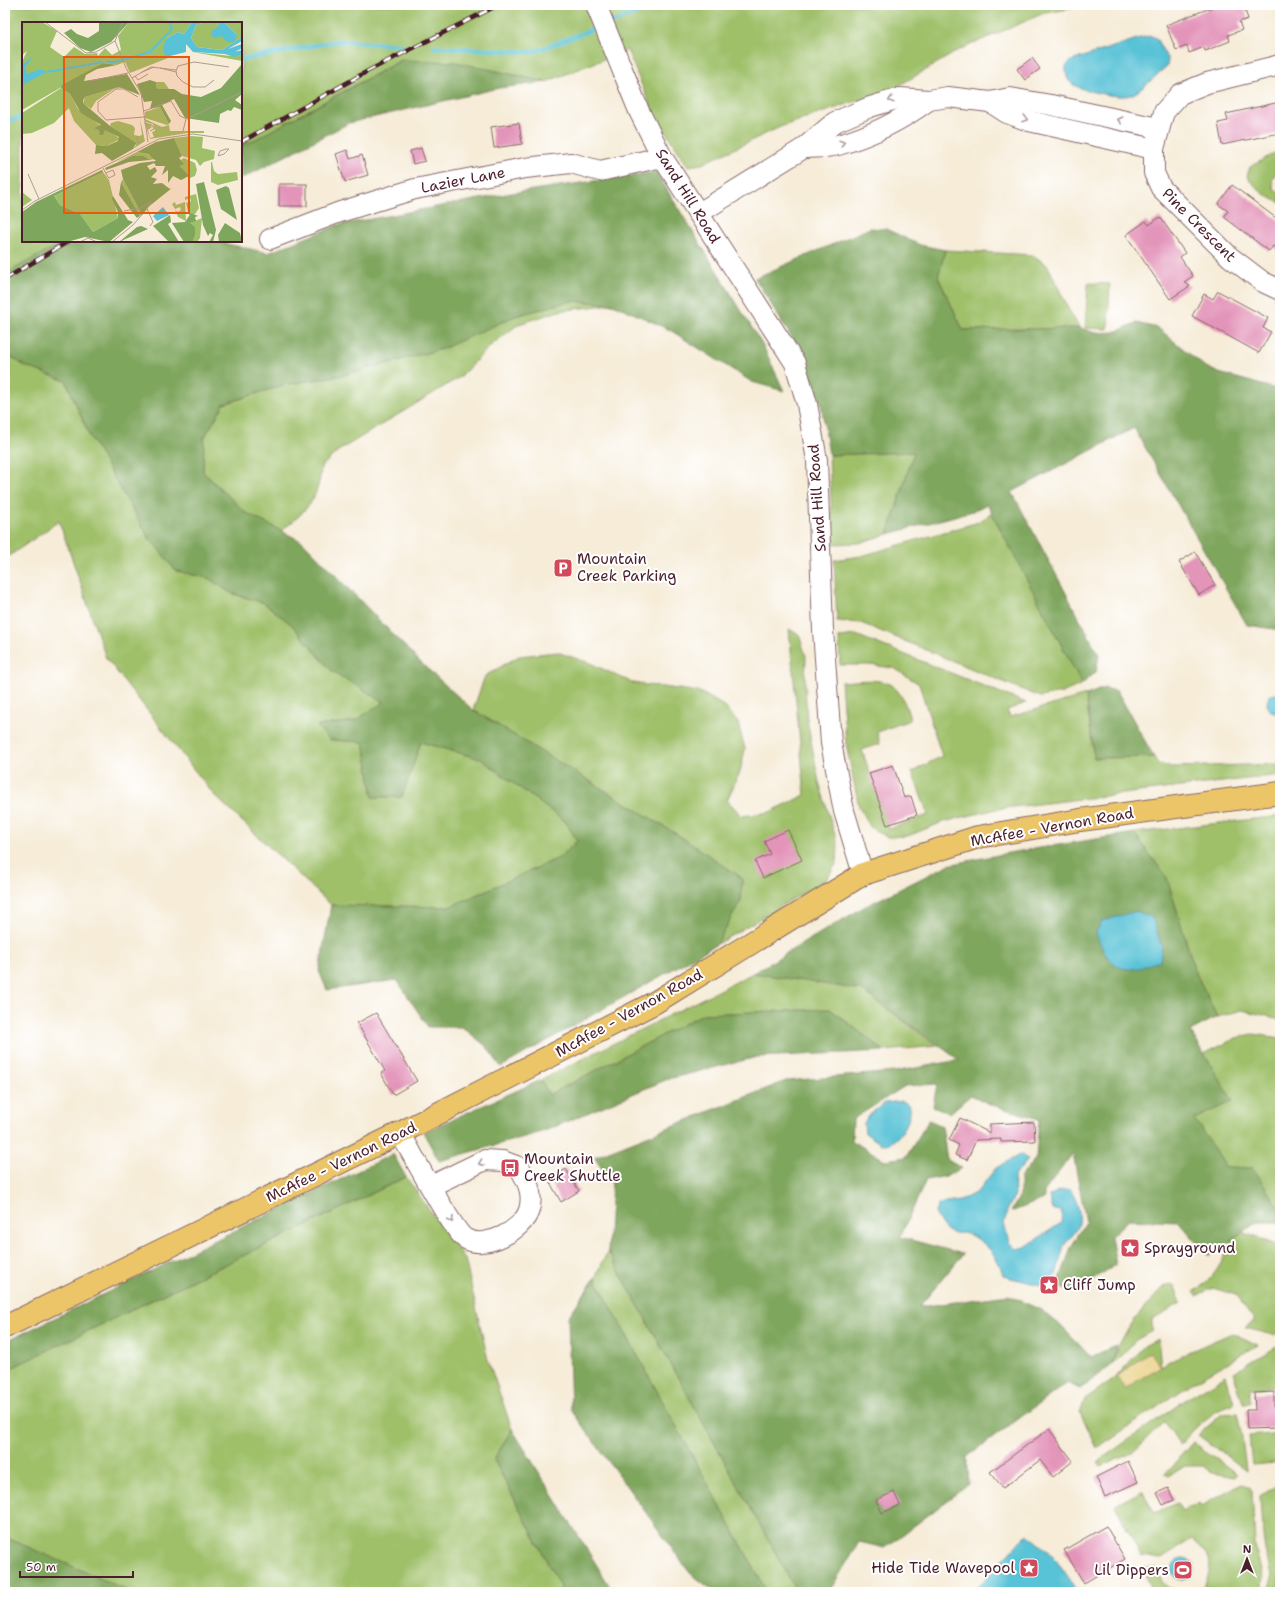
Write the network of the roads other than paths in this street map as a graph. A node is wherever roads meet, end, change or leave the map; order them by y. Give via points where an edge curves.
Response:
1 (602, 19) edge
2 (1280, 65) edge
3 (1156, 138) junction
4 (662, 157) junction
5 (699, 213) junction
6 (270, 239) dead end
7 (1280, 290) edge
8 (1280, 793) edge
9 (863, 874) junction
10 (400, 1133) junction
11 (432, 1186) junction
12 (5, 1327) edge

1 - 4 street, Sand Hill Road via 638,111
2 - 3 street via 1207,83 1180,94 1164,112
3 - 5 street via 1029,121 1007,113 990,102 948,97 929,100 900,98 835,122 804,148
3 - 7 street, Pine Crescent via 1154,173 1161,188 1230,257 1263,282
4 - 5 street, Sand Hill Road
4 - 6 street, Lazier Lane via 600,171 571,163 525,168 415,189 340,212
5 - 9 street, Sand Hill Road via 795,363 807,404 817,460 823,630 831,743 844,811
8 - 9 main road, McAfee - Vernon Road via 1080,820 978,837
9 - 10 main road, McAfee - Vernon Road via 654,1003
10 - 11 street
10 - 12 main road, McAfee - Vernon Road
11 -> 11 street via 453,1225 466,1239 484,1242 502,1237 522,1222 529,1210 531,1195 528,1181 519,1167 503,1161 485,1160

